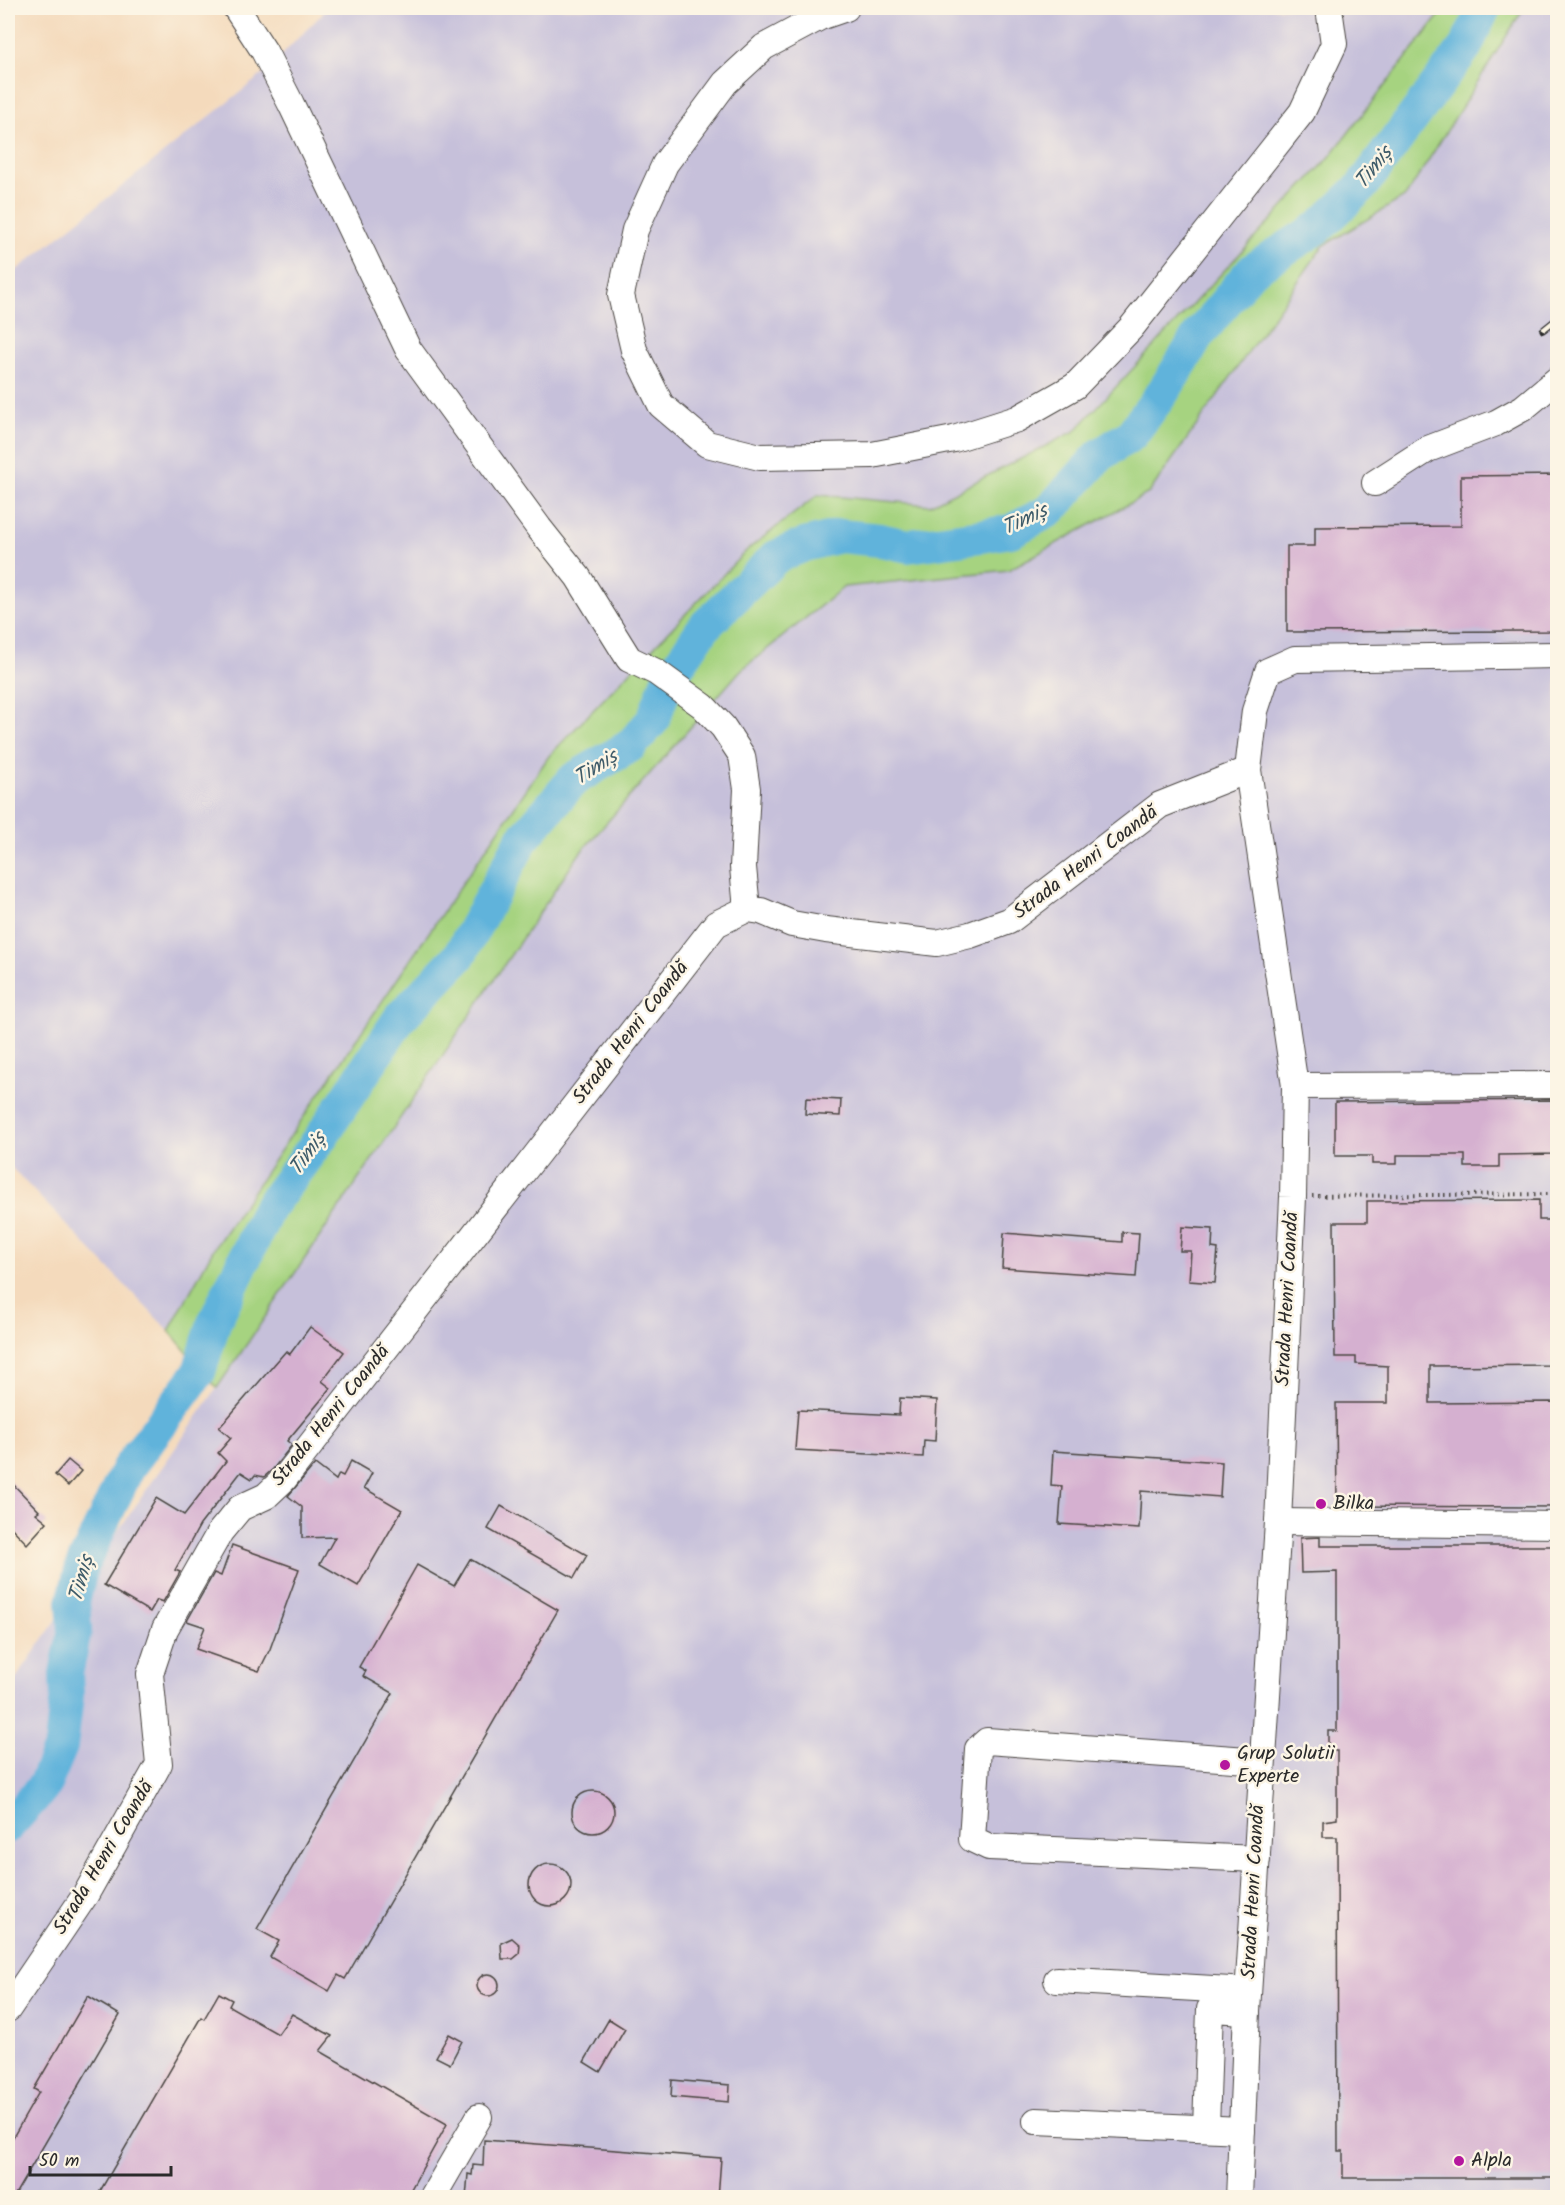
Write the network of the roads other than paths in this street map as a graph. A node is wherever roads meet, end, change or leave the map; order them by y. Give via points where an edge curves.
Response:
1 (236, 8) edge
2 (846, 8) edge
3 (1329, 8) edge
4 (1557, 379) edge
5 (1375, 483) dead end
6 (1557, 655) edge
7 (1248, 770) junction
8 (747, 909) junction
9 (1557, 1085) edge
10 (1295, 1086) junction
11 (1278, 1522) junction
12 (1557, 1525) edge
13 (1261, 1761) junction
14 (1257, 1859) junction
15 (1057, 1980) dead end
16 (1247, 2001) junction
17 (8, 2009) edge
18 (479, 2117) dead end
19 (1036, 2121) dead end
20 (1206, 2128) junction
21 (1242, 2130) junction
22 (432, 2198) edge
23 (1239, 2198) edge

1 - 8 street via 291,104 408,349 578,577 629,659 656,672 703,706 742,756 747,789 743,867
2 - 3 street via 820,17 764,47 725,83 665,164 635,230 621,295 634,350 661,405 707,444 760,457 872,455 954,439 1017,419 1075,386 1131,328 1302,112 1334,44
4 - 5 street via 1523,408 1497,423 1428,449
6 - 7 street via 1295,659 1268,671 1255,711
7 - 8 street, Strada Henri Coandă via 1160,805 1009,921 970,935 937,944 792,924
7 - 10 street, Strada Henri Coandă
8 - 17 street, Strada Henri Coandă via 716,924 284,1479 266,1496 240,1508 220,1532 165,1629 150,1674 159,1764 86,1894
9 - 10 street
10 - 11 street, Strada Henri Coandă
11 - 12 street
11 - 13 street, Strada Henri Coandă
13 - 14 street, Strada Henri Coandă
13 - 14 street via 987,1741 978,1749 972,1839 989,1847
14 - 16 street, Strada Henri Coandă
15 - 16 street
16 - 20 street via 1210,2009
16 - 21 street, Strada Henri Coandă
18 - 22 street
19 - 20 street
20 - 21 street
21 - 23 street, Strada Henri Coandă

